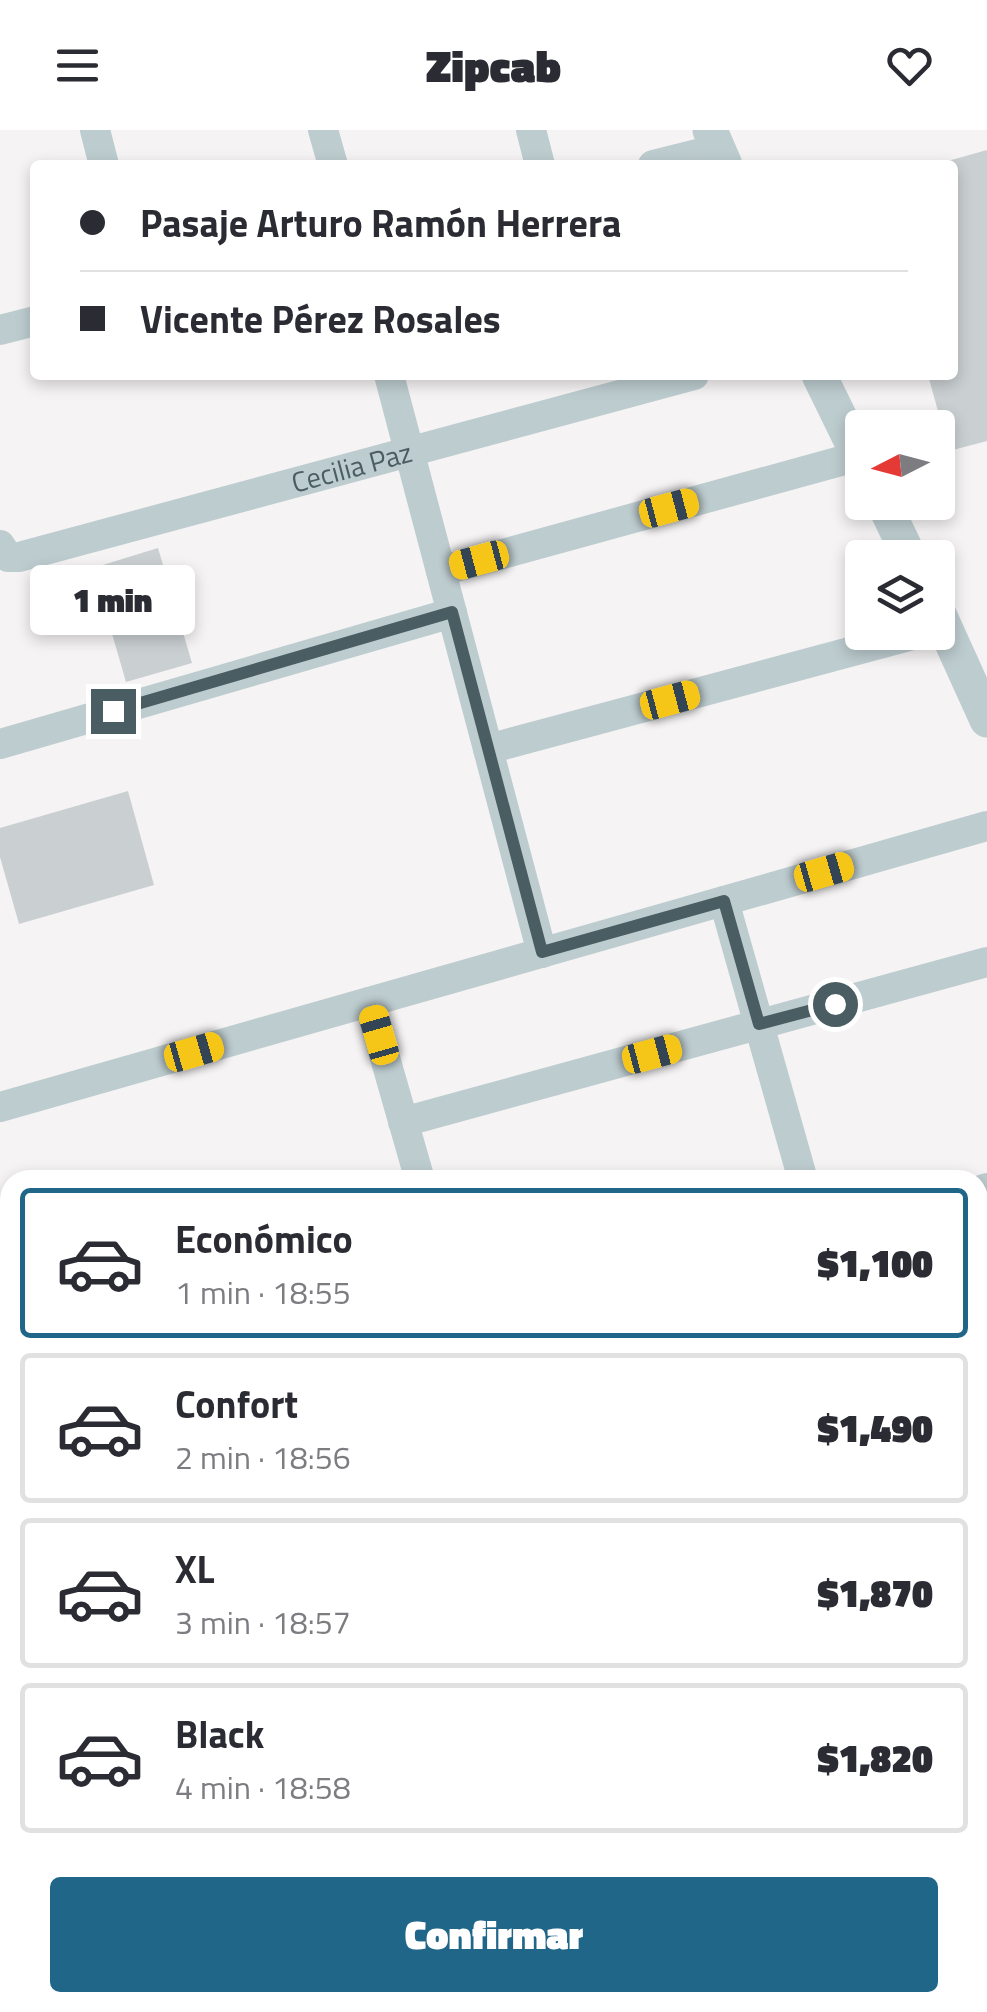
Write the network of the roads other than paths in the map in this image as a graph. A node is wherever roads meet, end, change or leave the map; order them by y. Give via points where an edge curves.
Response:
1 (95, 130) edge
2 (324, 130) edge
3 (531, 130) edge
4 (717, 148) edge
5 (103, 160) edge
6 (332, 160) edge
7 (539, 160) edge
8 (672, 160) edge
9 (30, 322) edge
10 (0, 330) edge
11 (389, 380) edge
12 (675, 380) edge
13 (822, 380) edge
14 (845, 426) edge
15 (409, 452) junction
16 (845, 463) edge
17 (4, 551) edge
18 (441, 571) junction
19 (452, 612) junction
20 (846, 650) edge
21 (949, 650) edge
22 (987, 720) edge
23 (0, 744) edge
24 (488, 749) junction
25 (987, 826) edge
26 (724, 901) junction
27 (542, 952) junction
28 (987, 962) edge
29 (369, 1002) junction
30 (759, 1024) junction
31 (0, 1107) edge
32 (403, 1122) junction
33 (417, 1170) edge
34 (800, 1170) edge

1 - 5 street
2 - 6 street
3 - 7 street
4 - 8 street
9 - 10 street
11 - 15 street
12 - 15 street, Cecilia Paz
13 - 14 street
15 - 17 street, Cecilia Paz
15 - 18 street
16 - 18 street
18 - 19 street
19 - 23 street
19 - 24 street
20 - 24 street
21 - 22 street
24 - 27 street
25 - 26 street
26 - 27 street
26 - 30 street
27 - 29 street
28 - 30 street
29 - 31 street
29 - 32 street
30 - 32 street
30 - 34 street
32 - 33 street

